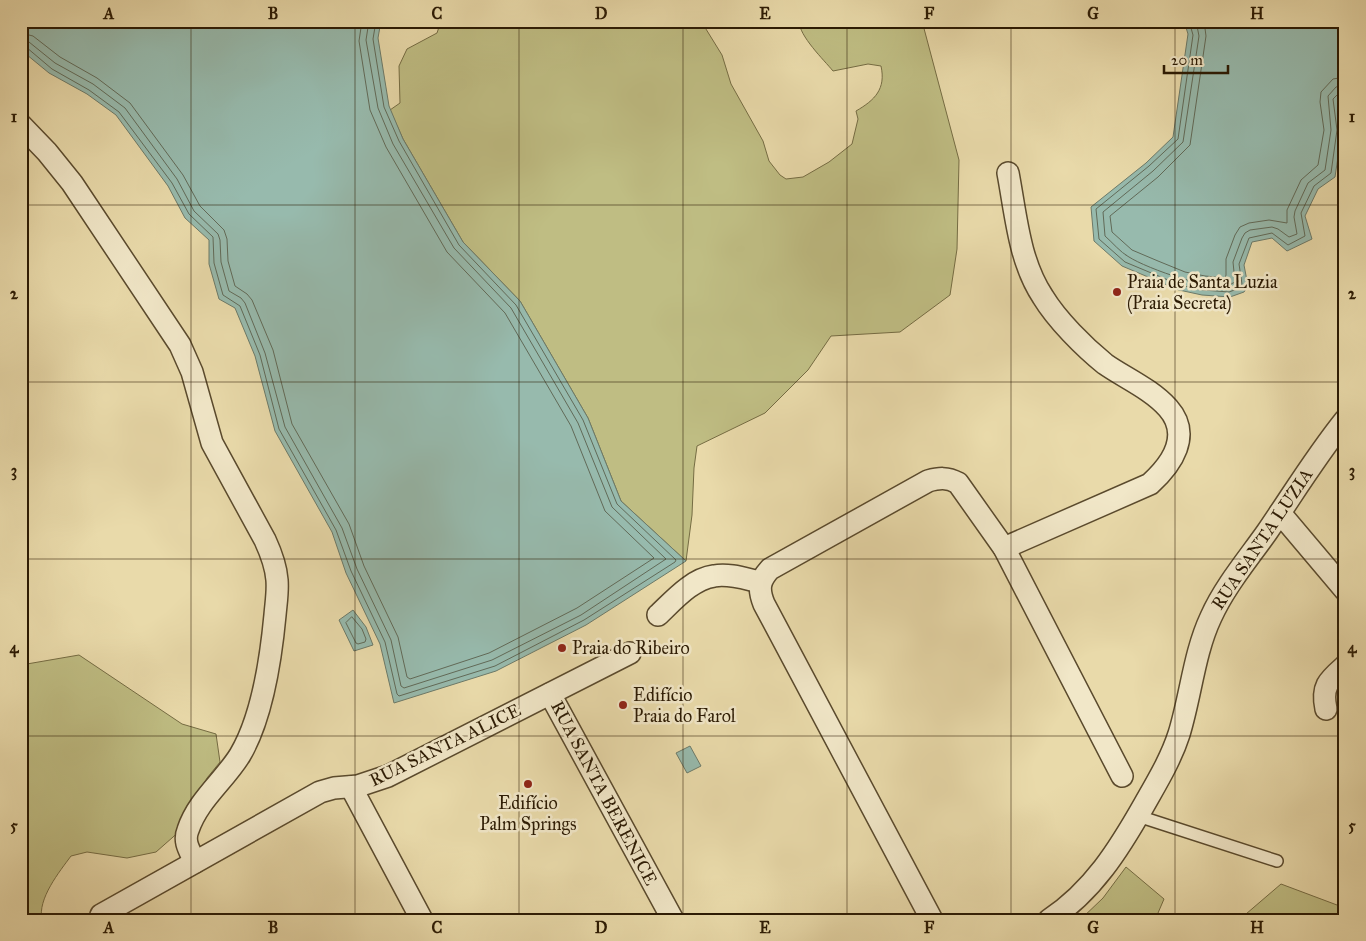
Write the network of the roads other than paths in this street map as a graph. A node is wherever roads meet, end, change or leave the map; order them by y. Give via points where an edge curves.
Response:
1 (21, 125) edge
2 (1008, 173) dead end
3 (1345, 420) edge
4 (1280, 513) junction
5 (1004, 548) junction
6 (760, 582) junction
7 (1345, 590) edge
8 (658, 615) dead end
9 (630, 652) dead end
10 (1345, 666) edge
11 (550, 694) junction
12 (1326, 709) dead end
13 (1122, 776) dead end
14 (351, 787) junction
15 (1138, 816) junction
16 (1277, 861) dead end
17 (195, 862) junction
18 (101, 915) dead end
19 (422, 920) edge
20 (672, 920) edge
21 (932, 920) edge
22 (1049, 920) edge

1 - 17 street via 72,183 180,345 192,372 212,443 266,540 276,569 274,632 252,730 241,753 207,796 187,831 186,844
2 - 5 street via 1024,257 1043,299 1080,342 1168,408 1176,422 1179,438 1166,470 1150,484
3 - 4 street, RUA SANTA LUZIA
4 - 7 street
4 - 15 street, RUA SANTA LUZIA via 1211,616 1178,736 1165,769
5 - 6 street via 958,482 940,478 770,569
5 - 13 street
6 - 8 street via 734,576 715,576 697,581
6 - 21 street via 764,604
9 - 11 street, RUA SANTA ALICE
10 - 12 street via 1328,681 1324,693
11 - 14 street, RUA SANTA ALICE via 411,766 371,783
11 - 20 street, RUA SANTA BERENICE
14 - 17 street, RUA SANTA ALICE via 320,792
14 - 19 street
15 - 16 lane
15 - 22 street, RUA SANTA LUZIA via 1103,871 1073,902
17 - 18 street, RUA SANTA ALICE

